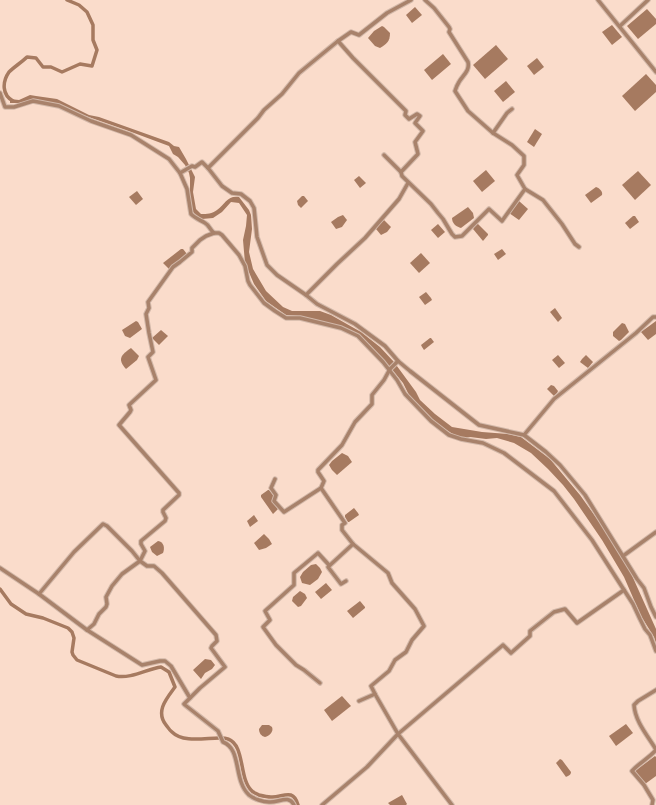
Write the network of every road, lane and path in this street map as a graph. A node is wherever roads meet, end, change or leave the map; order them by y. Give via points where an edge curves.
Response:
1 (411, 0) edge
2 (425, 0) edge
3 (598, 0) edge
4 (648, 0) edge
5 (620, 26) junction
6 (338, 41) junction
7 (656, 72) edge
8 (0, 93) edge
9 (512, 110) dead end
10 (493, 134) junction
11 (384, 155) dead end
12 (208, 168) junction
13 (401, 172) junction
14 (180, 173) junction
15 (408, 183) junction
16 (525, 190) junction
17 (214, 233) junction
18 (579, 247) dead end
19 (306, 294) junction
20 (656, 317) edge
21 (397, 362) junction
22 (390, 369) junction
23 (524, 435) junction
24 (275, 479) dead end
25 (321, 488) junction
26 (656, 532) edge
27 (353, 544) junction
28 (623, 556) junction
29 (140, 561) junction
30 (329, 565) junction
31 (0, 568) edge
32 (346, 580) dead end
33 (624, 590) junction
34 (39, 594) junction
35 (656, 617) edge
36 (87, 630) junction
37 (656, 651) edge
38 (320, 682) dead end
39 (656, 690) edge
40 (374, 694) junction
41 (190, 698) junction
42 (359, 701) dead end
43 (398, 734) junction
44 (294, 805) edge
45 (322, 805) edge
46 (452, 805) edge
47 (652, 805) edge

1 - 6 street via 387,12 359,35 351,32
2 - 10 street via 449,27 449,32 468,62 468,71 455,91 468,111
3 - 5 street
4 - 5 street
5 - 7 street
6 - 12 street via 299,73 282,94
6 - 13 street via 406,111 405,115 409,119 417,114 420,116 415,123 422,131 415,142 418,154
8 - 14 street via 5,107 33,101 59,106 131,135 169,159
9 - 10 street via 507,112
10 - 16 street via 512,145 524,156 524,165 517,175
11 - 13 street
12 - 14 street via 202,162
12 - 19 street via 222,186 250,201 254,208 257,237 267,265 277,275
13 - 15 street
14 - 17 street via 187,189 191,214 207,224
15 - 16 street via 431,204 455,236 462,236 489,208 502,221
15 - 19 street via 399,199 365,238
16 - 18 street via 543,200
17 - 22 street via 222,235 236,251 245,266 248,281 264,303 286,318 300,318 341,328 358,336
17 - 29 street via 200,240 192,248 192,252 173,267 148,302 150,308 146,314 153,352 148,357 156,380 129,406 131,410 119,426 180,493 163,510 166,520 141,541 145,551
19 - 21 street via 317,304 355,324 385,346
20 - 23 street via 554,399
21 - 22 street
21 - 23 street via 479,425
22 - 25 street via 372,395 372,404 355,422 342,444 318,470 324,481
22 - 33 street via 405,394 431,421 449,435 483,443 504,453 554,491 592,540
23 - 28 street via 546,452 572,479 585,495
24 - 25 street via 271,488 276,495 274,501 284,512
25 - 27 street via 345,523 342,530
26 - 28 street
27 - 30 street
27 - 40 street via 388,573 392,583 416,609 424,626 406,652 371,686
28 - 35 street via 644,588
29 - 34 street via 108,526 103,524 74,552
29 - 36 street via 122,574 112,586 106,597 106,607
29 - 41 street via 147,566 154,566 162,573 216,635 217,642 211,648 226,666
30 - 32 street via 341,584
30 - 38 street via 318,552 294,573 294,586 265,611 270,620 263,627 296,665
31 - 34 street
33 - 37 street via 650,635
33 - 43 street via 577,623 565,609 554,612 530,631 530,636 511,653 503,645
34 - 36 street
36 - 41 street via 142,665 165,661 171,666
39 - 47 street via 634,705 641,726 656,750 632,771 653,800
40 - 42 street
40 - 43 street
41 - 44 street via 185,706 218,731 223,742 233,751 238,774 249,795 269,802 289,799
43 - 45 street via 367,767
43 - 46 street

